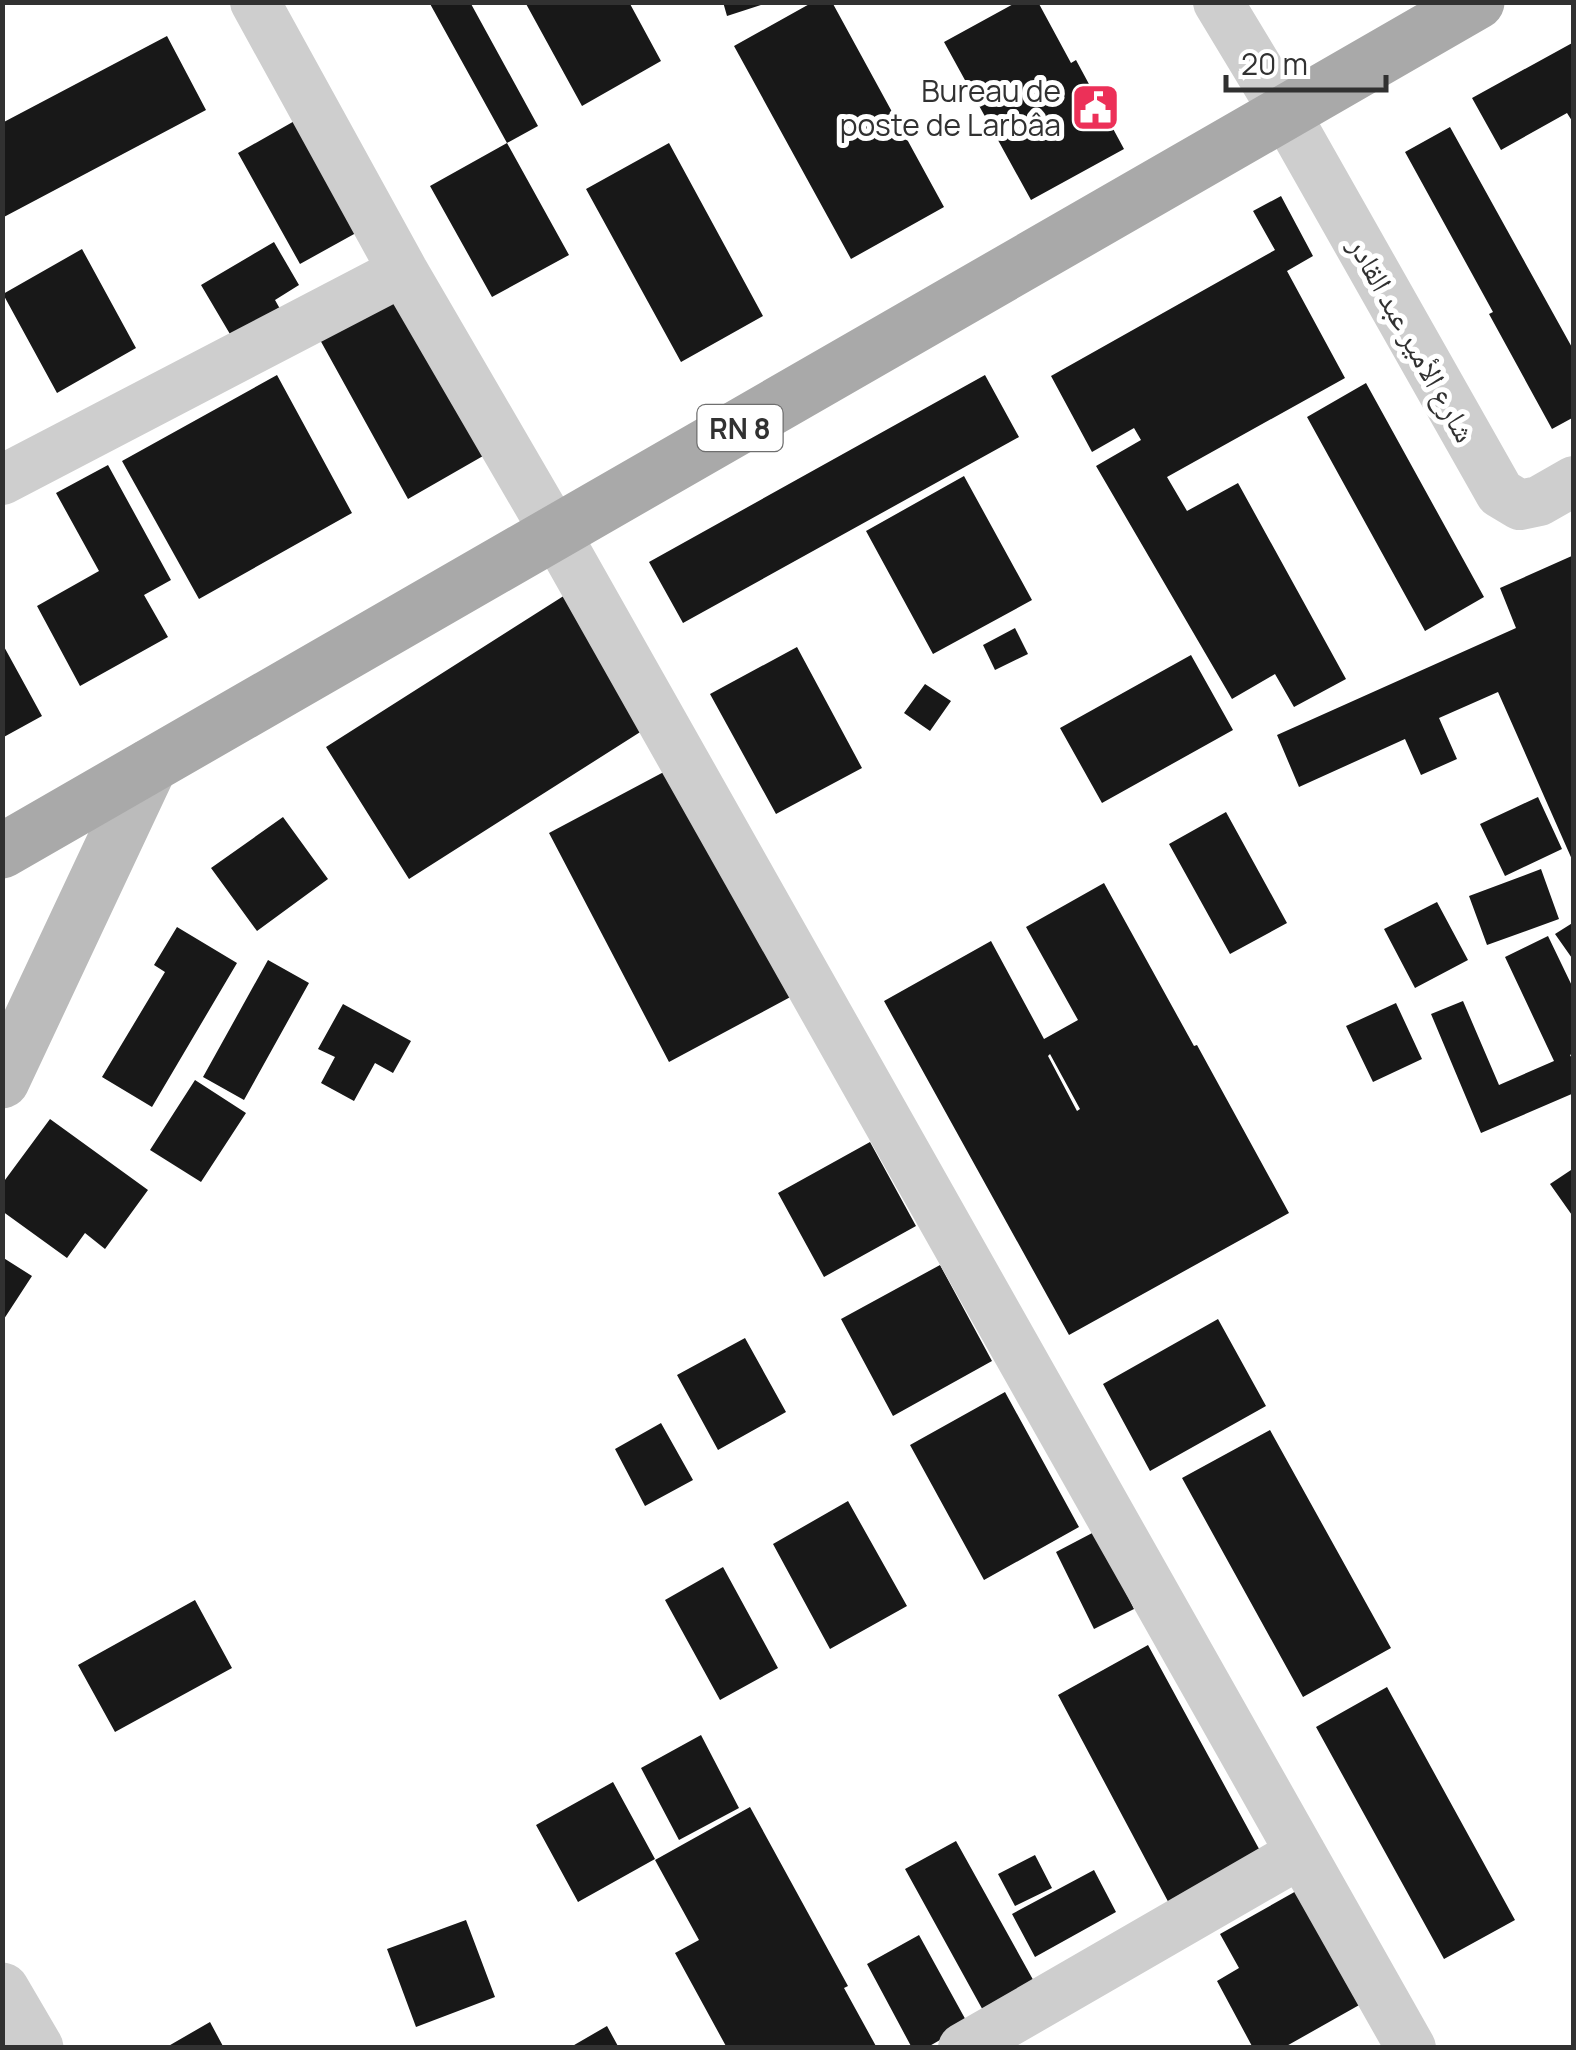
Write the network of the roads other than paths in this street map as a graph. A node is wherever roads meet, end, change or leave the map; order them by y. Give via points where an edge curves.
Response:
1 (255, 2) edge
2 (1218, 2) edge
3 (1477, 2) edge
4 (1285, 112) junction
5 (403, 271) junction
6 (2, 480) edge
7 (1574, 482) edge
8 (556, 534) junction
9 (150, 766) junction
10 (2, 851) edge
11 (2, 1081) edge
12 (1301, 1852) junction
13 (2, 1990) edge
14 (36, 2048) edge
15 (963, 2048) edge
16 (1411, 2048) edge

1 - 5 street
2 - 4 street
3 - 4 main road, RN 8
4 - 7 street, شارع الأمير عبد القادر via 1500,493 1520,505
4 - 8 main road, RN 8
5 - 6 street
5 - 8 street
8 - 9 main road, RN 8
8 - 12 street
9 - 10 main road, RN 8
9 - 11 main road
12 - 15 street
12 - 16 street
13 - 14 street

